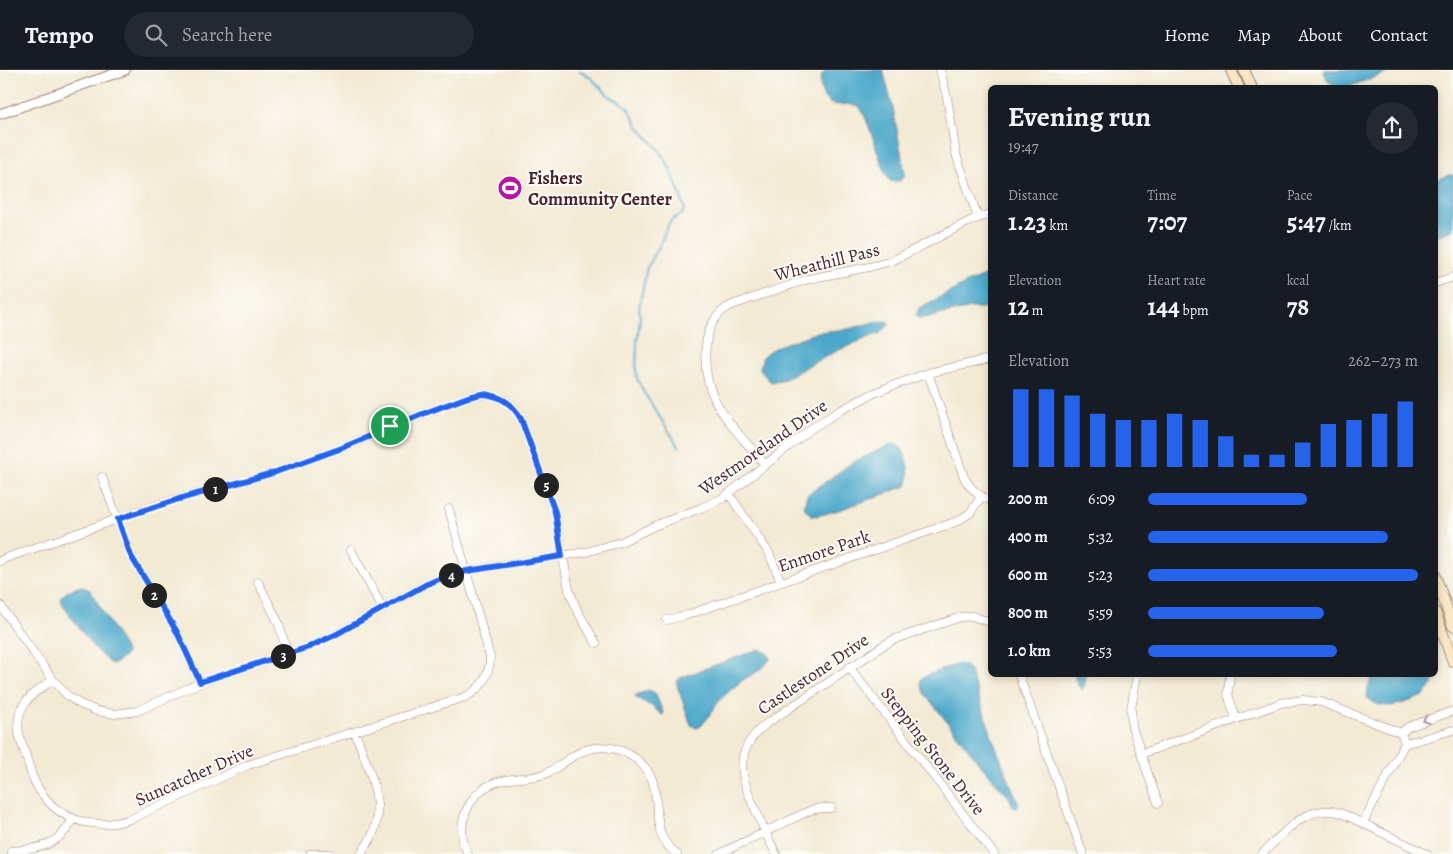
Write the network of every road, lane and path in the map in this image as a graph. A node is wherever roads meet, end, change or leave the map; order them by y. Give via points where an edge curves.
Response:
1 (125, 70) edge
2 (940, 70) edge
3 (1231, 70) edge
4 (1244, 70) edge
5 (1238, 85) edge
6 (1251, 85) edge
7 (0, 114) edge
8 (988, 215) edge
9 (978, 218) junction
10 (1453, 277) edge
11 (1438, 282) edge
12 (988, 359) edge
13 (928, 373) junction
14 (765, 465) junction
15 (102, 477) dead end
16 (729, 494) junction
17 (981, 497) junction
18 (988, 499) edge
19 (449, 509) dead end
20 (118, 519) junction
21 (350, 550) dead end
22 (562, 556) junction
23 (0, 561) edge
24 (467, 571) junction
25 (258, 582) dead end
26 (781, 582) junction
27 (1438, 584) edge
28 (0, 605) edge
29 (383, 609) junction
30 (668, 620) dead end
31 (1438, 620) edge
32 (987, 621) edge
33 (1453, 626) edge
34 (596, 643) dead end
35 (288, 654) junction
36 (1453, 662) edge
37 (849, 667) junction
38 (1020, 677) edge
39 (1137, 677) edge
40 (1230, 677) edge
41 (53, 680) junction
42 (200, 682) junction
43 (1453, 711) edge
44 (1236, 719) junction
45 (1453, 730) edge
46 (355, 732) junction
47 (1401, 733) junction
48 (1405, 742) junction
49 (1141, 754) junction
50 (1158, 803) dead end
51 (831, 808) dead end
52 (73, 819) junction
53 (1363, 823) junction
54 (766, 832) junction
55 (12, 851) dead end
56 (310, 854) edge
57 (331, 854) edge
58 (361, 854) edge
59 (468, 854) edge
60 (677, 854) edge
61 (719, 854) edge
62 (776, 854) edge
63 (994, 854) edge
64 (1083, 854) edge
65 (1262, 854) edge
66 (1427, 854) edge

1 - 7 street
2 - 9 street via 956,154
3 - 5 main road
4 - 6 main road
8 - 9 street, Wheathill Pass
9 - 14 street, Wheathill Pass via 892,260 802,280 721,311 708,330 704,363 709,387 721,410
10 - 11 street
12 - 13 street, Westmoreland Drive
13 - 14 street, Westmoreland Drive via 841,410
13 - 17 street via 964,477 970,488
14 - 16 street, Westmoreland Drive
15 - 20 street
16 - 22 street, Westmoreland Drive via 612,545
16 - 26 street via 766,548
17 - 18 street
17 - 26 street, Enmore Park via 970,513 958,521
19 - 24 street
20 - 22 street via 268,475 425,413 474,395 486,394 505,400 521,419 555,512
20 - 23 street
20 - 42 street via 131,556 177,632
21 - 29 street
22 - 24 street, Westmoreland Drive
22 - 34 street via 573,600
24 - 29 street, Westmoreland Drive via 432,582
24 - 46 street, Suncatcher Drive via 490,657 485,679 465,697
25 - 35 street via 277,619
26 - 30 street, Enmore Park
27 - 33 main road
28 - 41 street, Westmoreland Drive
29 - 35 street, Westmoreland Drive via 323,641
31 - 36 main road
32 - 37 street, Castlestone Drive via 967,616 948,620 888,643
35 - 42 street, Westmoreland Drive
37 - 54 street, Castlestone Drive via 766,724 747,747 743,763 744,782
37 - 63 street, Stepping Stone Drive
38 - 64 street
39 - 49 street via 1131,720
40 - 44 street via 1228,694
41 - 42 street, Westmoreland Drive via 80,704 115,714 143,709
41 - 52 street, Suncatcher Drive via 25,702 19,716 18,731 39,789 52,805
43 -> 47 street via 1413,725
44 - 47 street via 1288,701 1312,700
44 - 49 street
45 - 48 street
46 - 52 street, Suncatcher Drive via 242,767 122,822 99,824
46 - 58 street via 377,802 372,836
47 - 48 street
48 - 53 street
49 - 50 street
51 - 54 street via 811,810
52 - 55 street via 64,833 50,843
53 - 65 street via 1334,811 1311,813 1292,824
53 - 66 street
54 - 61 street
54 - 62 street, Castlestone Drive
56 - 57 street
59 - 60 street via 462,837 465,813 483,789 502,781 546,773 583,751 603,747 627,753 647,770 655,787 660,832

